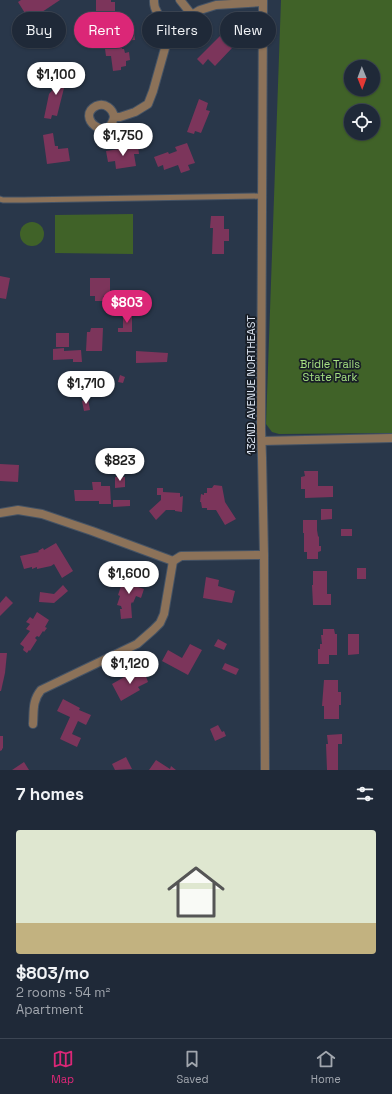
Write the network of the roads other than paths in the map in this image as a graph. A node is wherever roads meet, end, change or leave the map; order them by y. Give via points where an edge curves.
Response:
1 (154, 0) edge
2 (180, 0) edge
3 (263, 1) edge
4 (157, 12) edge
5 (190, 12) edge
6 (197, 12) edge
7 (165, 48) edge
8 (114, 118) dead end
9 (262, 196) junction
10 (0, 199) edge
11 (392, 438) edge
12 (262, 441) junction
13 (0, 513) edge
14 (264, 555) junction
15 (173, 561) junction
16 (33, 724) dead end
17 (265, 770) edge

1 - 4 street via 153,6
2 - 5 street
3 - 6 street via 216,5
3 - 9 street, 132ND AVENUE NORTHEAST
7 - 8 street via 148,104 135,112
9 - 10 lane
9 - 12 street, 132ND AVENUE NORTHEAST
11 - 12 street
12 - 14 street, 132ND AVENUE NORTHEAST
13 - 15 street via 18,510 42,514
14 - 15 street via 181,556
14 - 17 street, 132ND AVENUE NORTHEAST
15 - 16 street via 164,614 160,623 137,644 41,690 34,704

